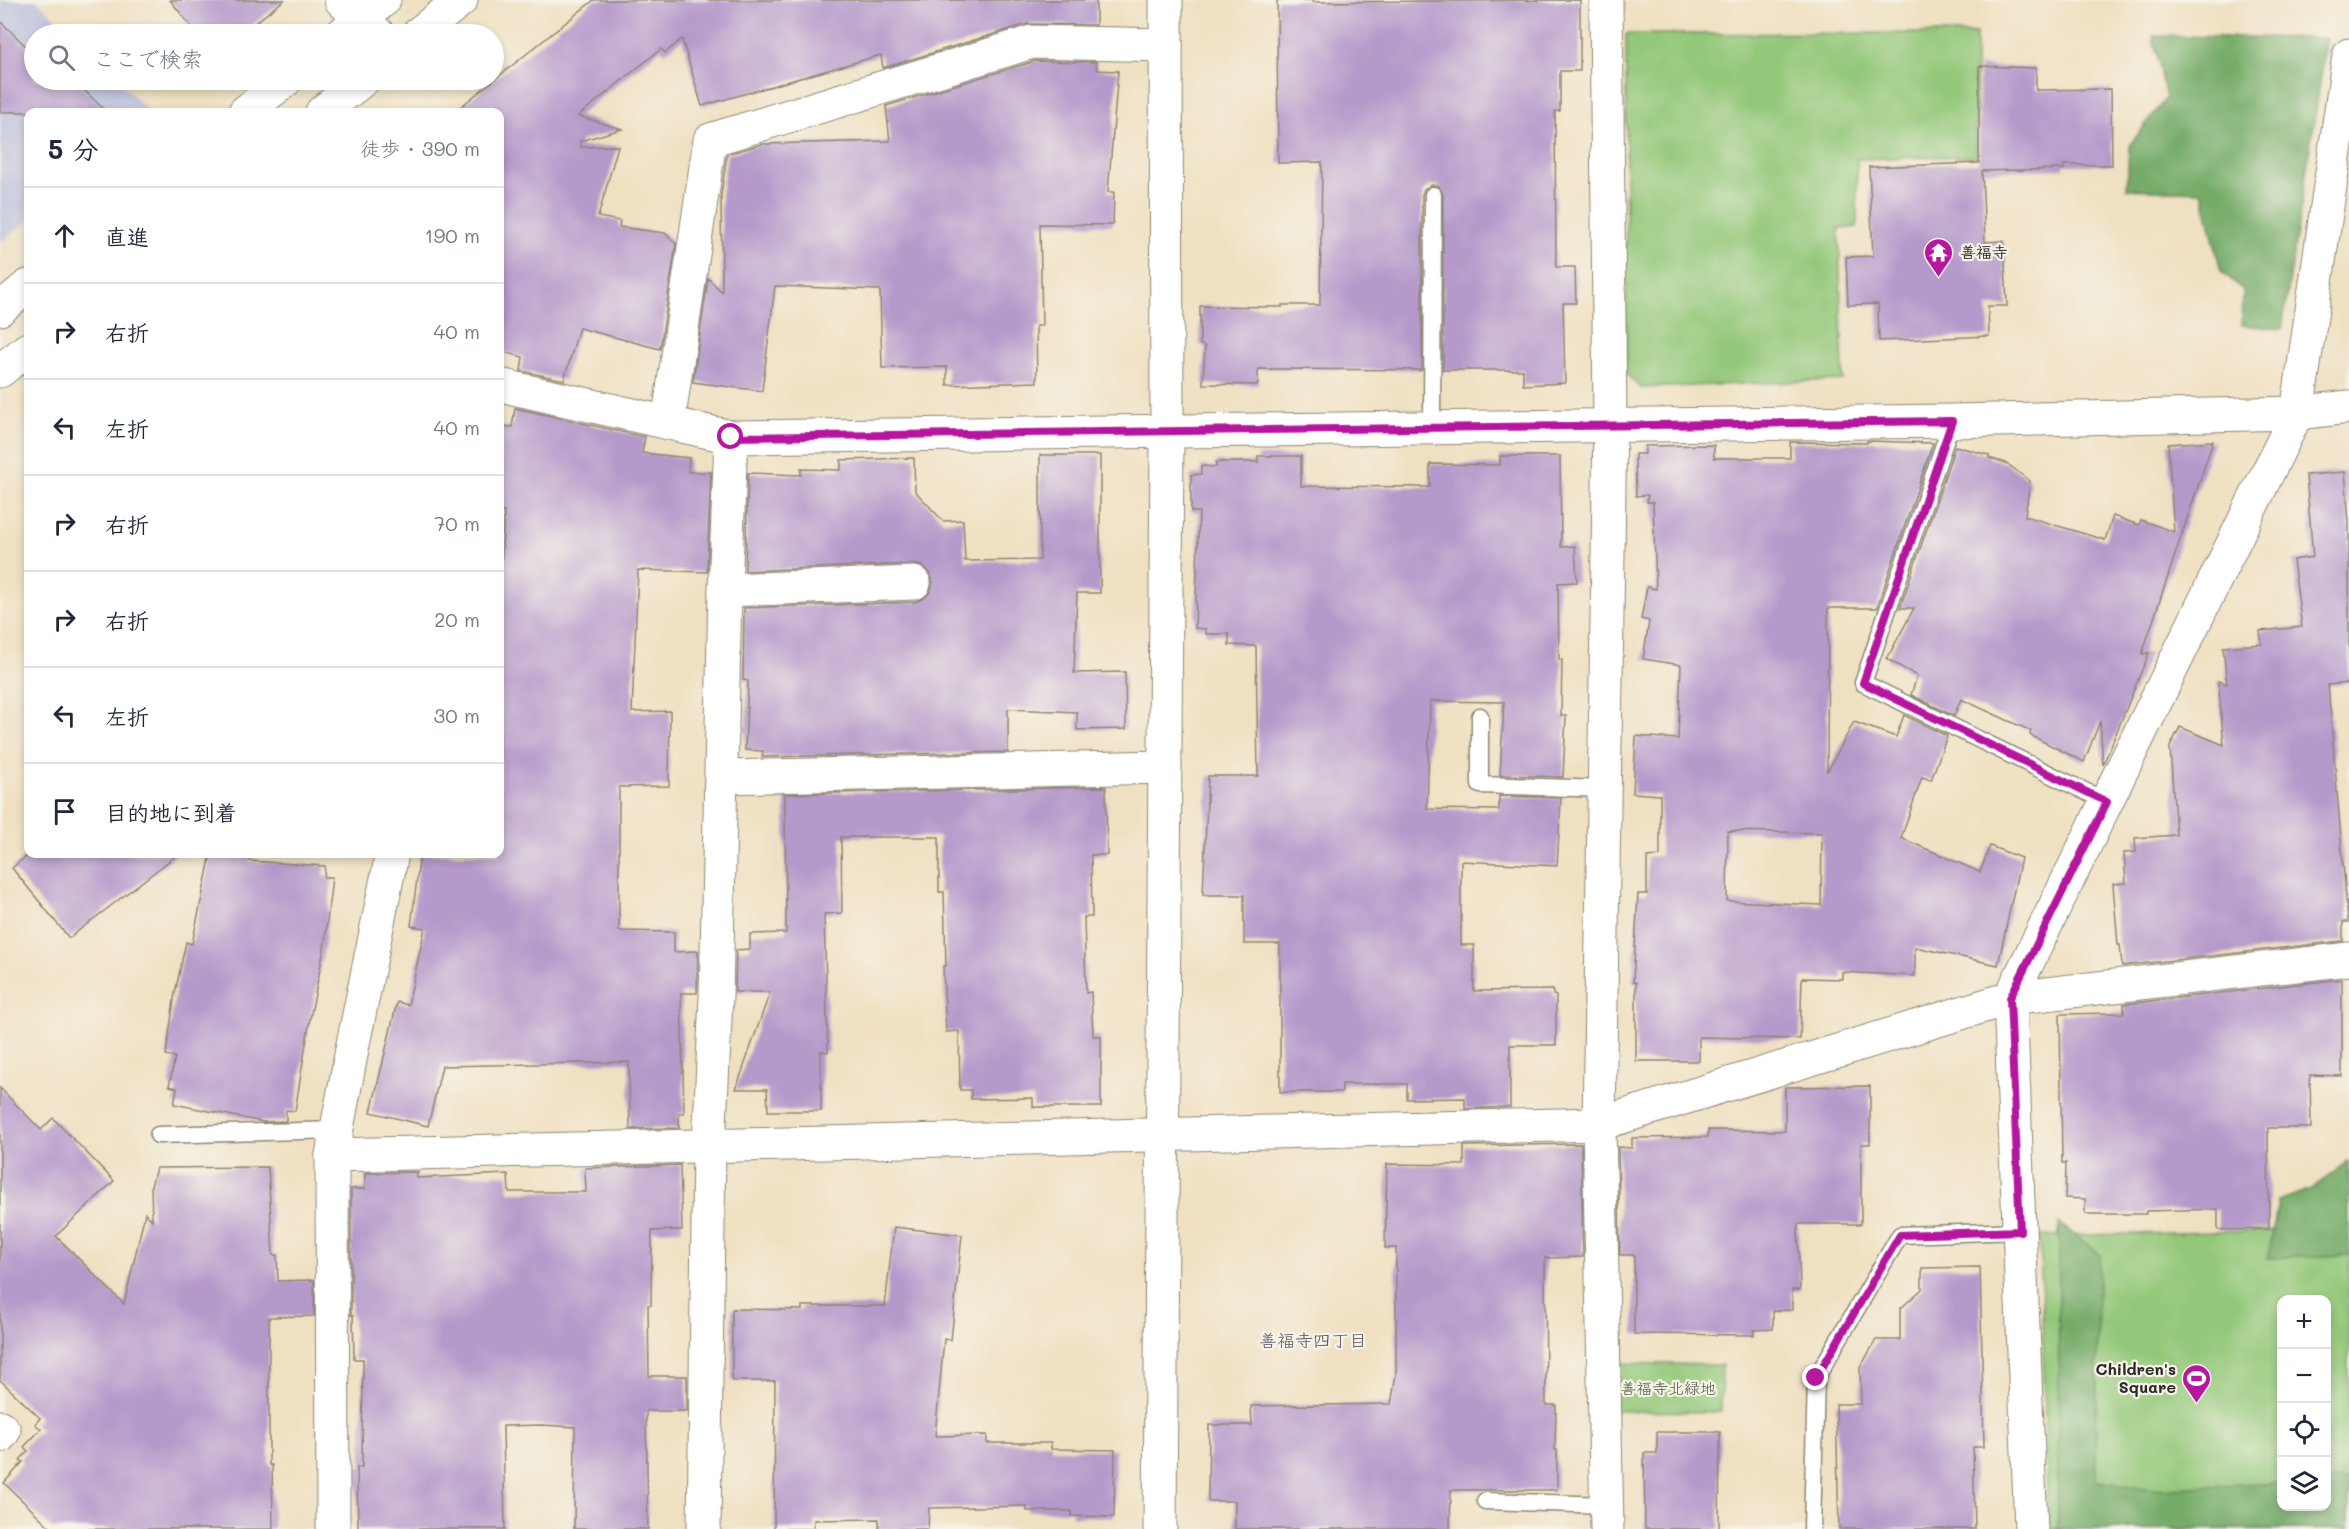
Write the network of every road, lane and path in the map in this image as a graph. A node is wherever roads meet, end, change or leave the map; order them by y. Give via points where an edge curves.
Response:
1 (461, 0) edge
2 (1166, 0) edge
3 (1606, 0) edge
4 (431, 24) edge
5 (1166, 45) junction
6 (2349, 55) edge
7 (273, 90) edge
8 (350, 90) edge
9 (250, 108) edge
10 (327, 108) edge
11 (1433, 195) dead end
12 (24, 289) edge
13 (0, 309) edge
14 (24, 351) edge
15 (0, 371) edge
16 (504, 386) edge
17 (2349, 407) edge
18 (2297, 413) junction
19 (1952, 421) junction
20 (668, 423) junction
21 (1610, 425) junction
22 (1432, 427) junction
23 (1167, 431) junction
24 (731, 437) junction
25 (914, 583) dead end
26 (725, 590) junction
27 (1480, 716) dead end
28 (1165, 767) junction
29 (722, 777) junction
30 (1605, 789) junction
31 (2107, 802) junction
32 (391, 858) edge
33 (2349, 959) edge
34 (2010, 998) junction
35 (1599, 1124) junction
36 (1164, 1134) junction
37 (158, 1135) dead end
38 (335, 1142) junction
39 (709, 1146) junction
40 (2020, 1231) junction
41 (0, 1427) edge
42 (0, 1436) edge
43 (1485, 1501) dead end
44 (1607, 1517) edge
45 (333, 1529) edge
46 (704, 1529) edge
47 (1160, 1529) edge
48 (1812, 1529) edge
49 (2031, 1529) edge

1 - 4 street
2 - 5 street
3 - 21 street
5 - 20 street via 1032,42 710,140
5 - 23 street
6 - 18 street
7 - 9 street
8 - 10 street
11 - 22 lane
12 - 13 street
14 - 15 street
16 - 20 street
17 - 18 street
18 - 19 street
18 - 31 street
19 - 21 street
19 - 31 lane via 1863,683
20 - 24 street
21 - 22 street
21 - 30 street
22 - 23 street
23 - 24 street
23 - 28 street
24 - 26 street
25 - 26 street
26 - 29 street
27 - 30 lane via 1480,784
28 - 29 street
28 - 36 street
29 - 39 street
30 - 35 street
31 - 34 street
32 - 38 street
33 - 34 street
34 - 35 street
34 - 40 street
35 - 36 street
35 - 44 street
36 - 39 street
36 - 47 street
37 - 38 lane
38 - 39 street
38 - 45 street
39 - 46 street
40 - 48 lane via 1900,1235 1816,1378
40 - 49 street
41 - 42 street via 4,1431
43 - 44 lane

